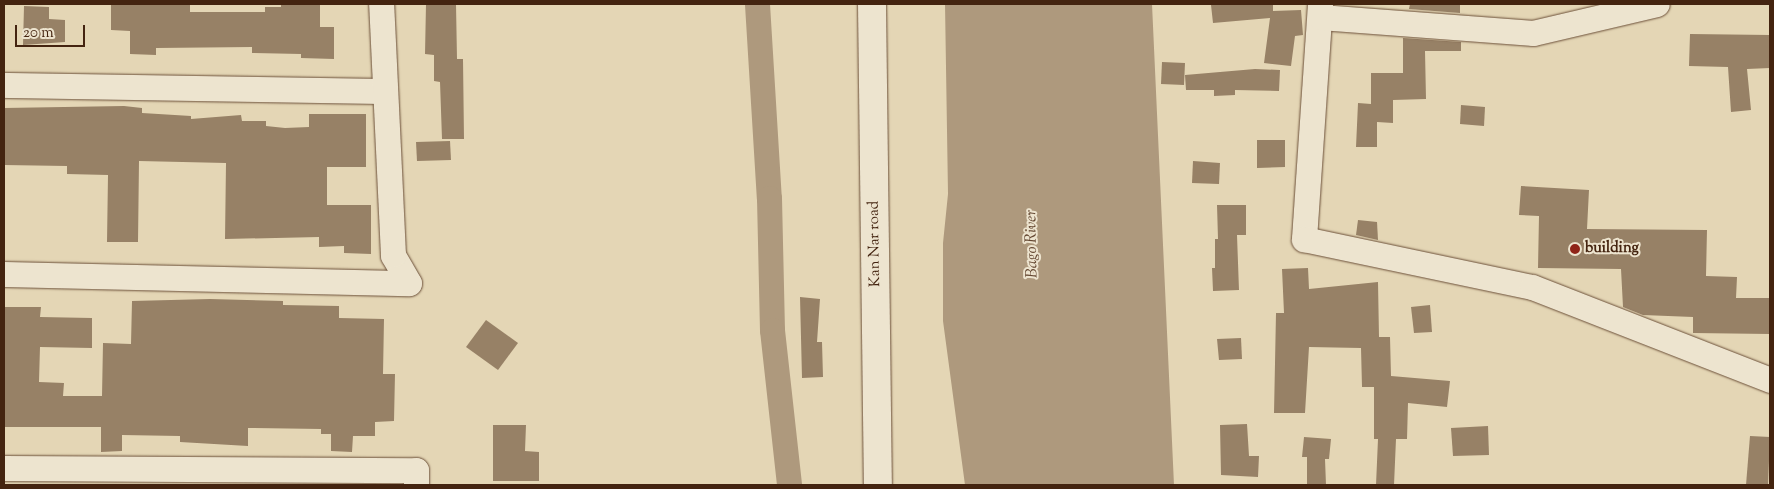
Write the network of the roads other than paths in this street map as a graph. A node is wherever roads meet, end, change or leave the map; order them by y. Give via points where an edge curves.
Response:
1 (382, 4) edge
2 (872, 4) edge
3 (1657, 4) edge
4 (1320, 10) edge
5 (4, 85) edge
6 (385, 91) junction
7 (4, 274) edge
8 (1770, 380) edge
9 (4, 468) edge
10 (416, 485) edge
11 (878, 485) edge

1 - 6 street
2 - 11 street, Kan Nar road
3 - 4 street via 1534,33
4 - 8 street via 1304,238 1532,287
5 - 6 street
6 - 7 street via 393,255 409,283
9 - 10 street via 416,470

